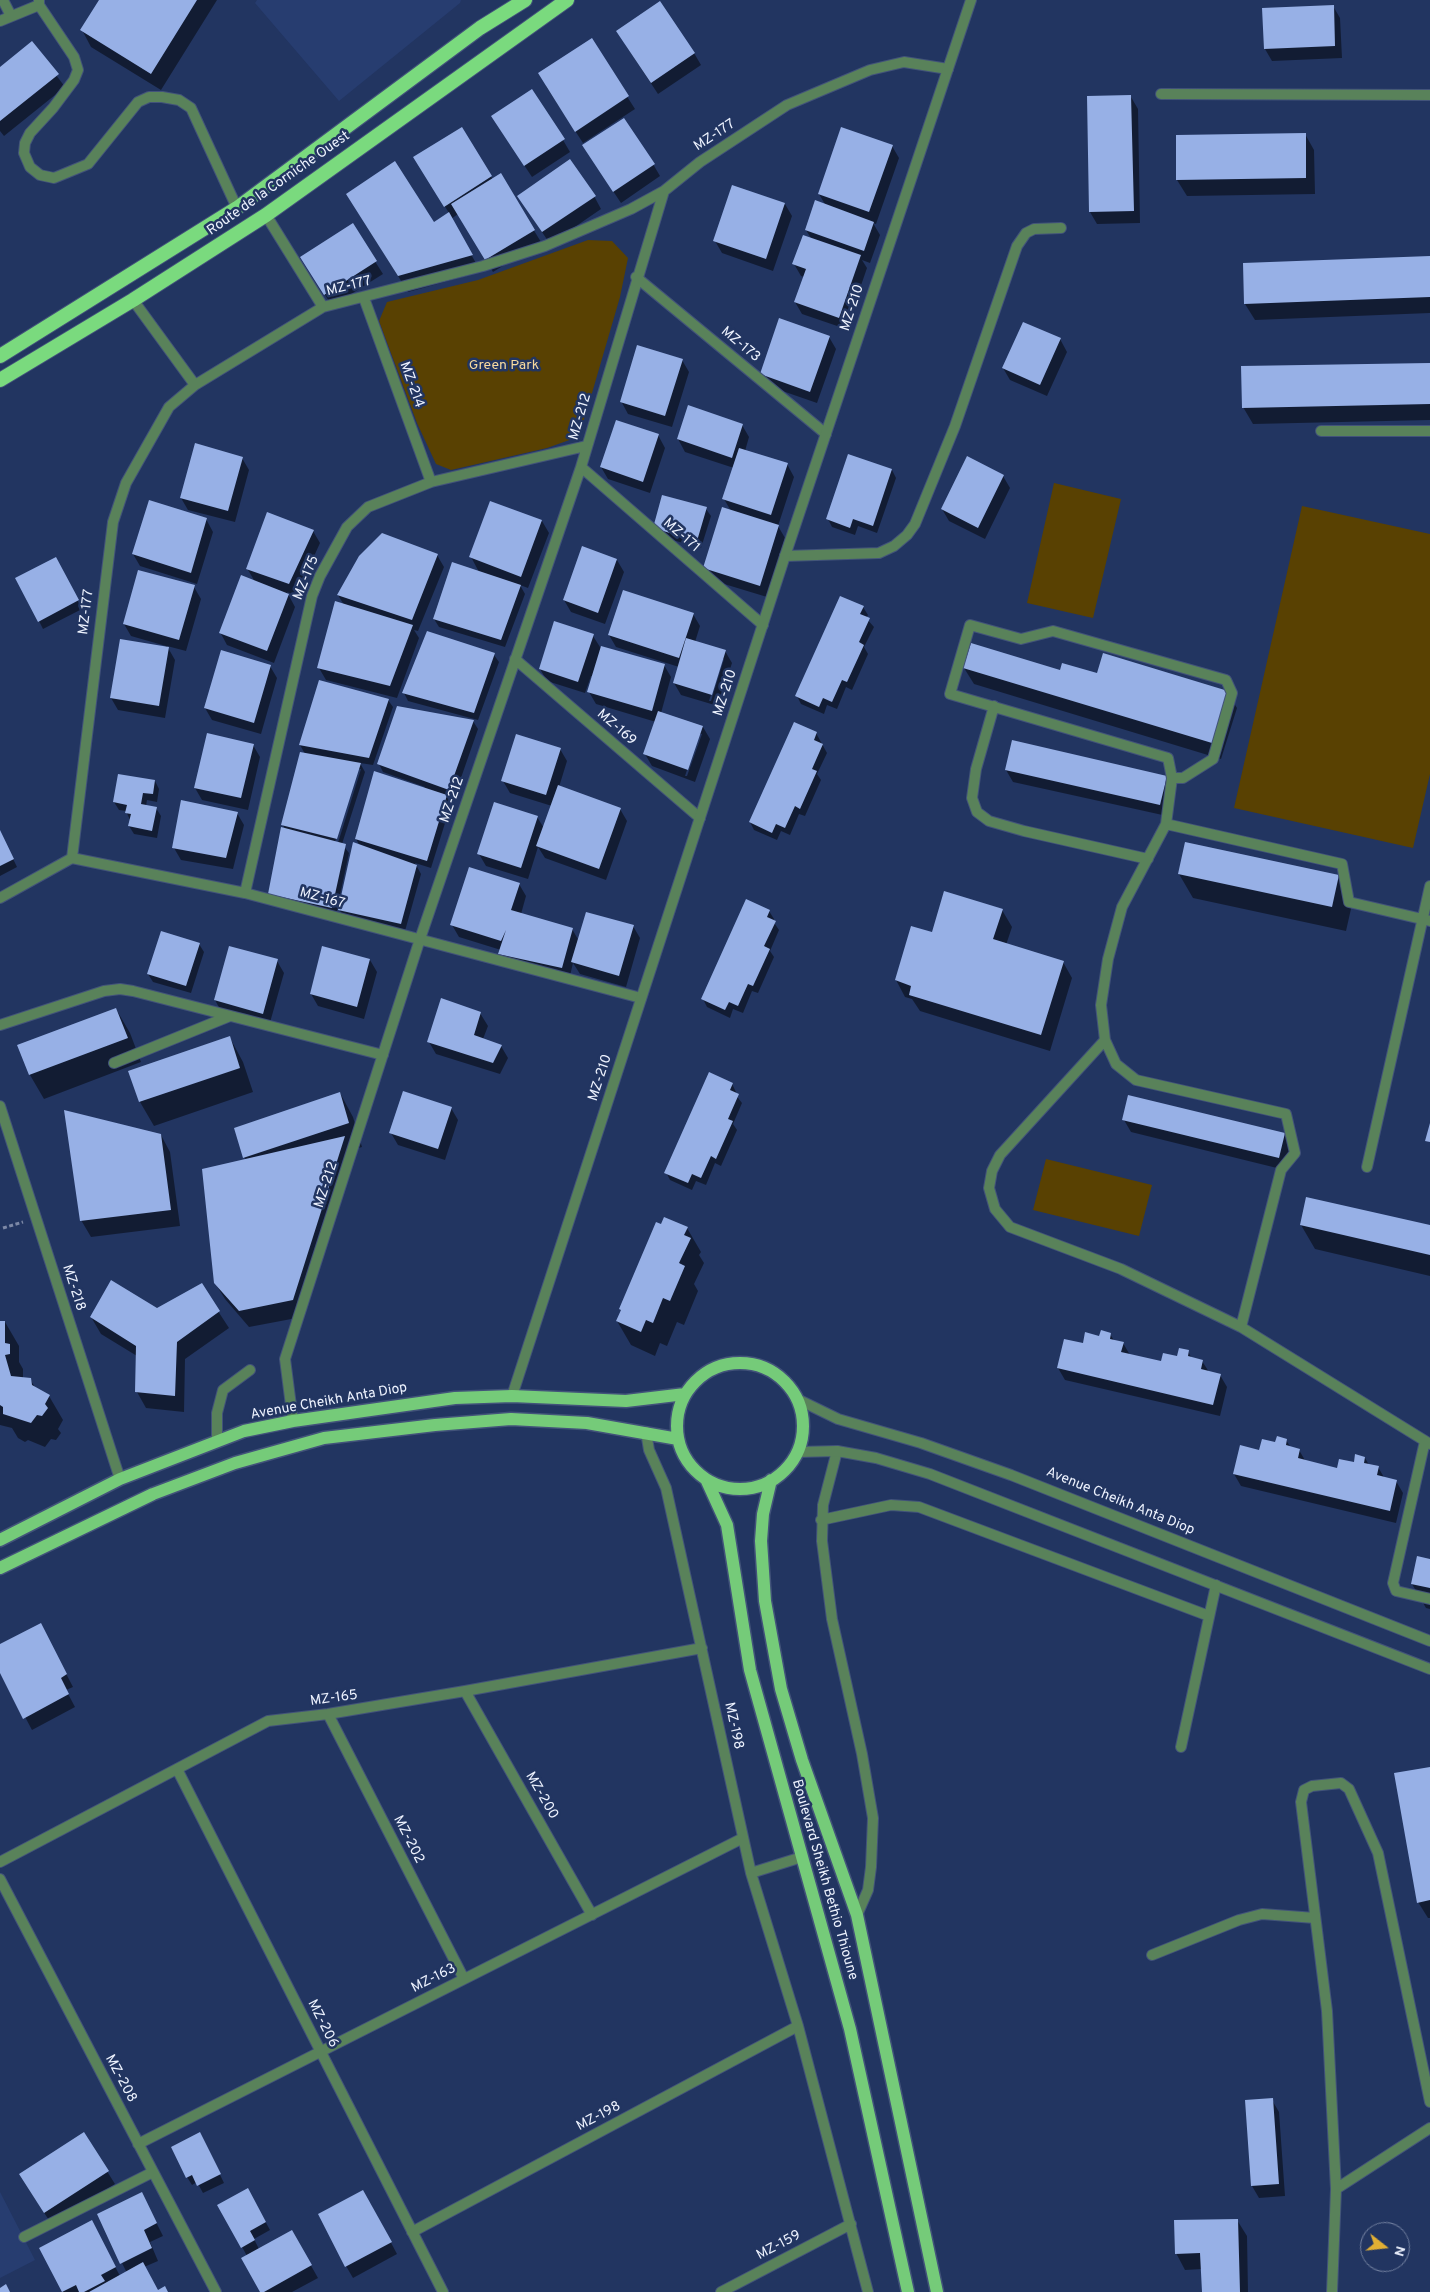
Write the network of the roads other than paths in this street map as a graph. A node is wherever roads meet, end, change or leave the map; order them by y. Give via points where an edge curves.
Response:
1 (3, 0) edge
2 (525, 0) edge
3 (567, 0) edge
4 (971, 0) edge
5 (39, 3) edge
6 (11, 16) junction
7 (0, 21) edge
8 (948, 69) junction
9 (1161, 94) dead end
10 (1430, 95) edge
11 (664, 191) junction
12 (238, 208) junction
13 (266, 215) junction
14 (1061, 228) dead end
15 (636, 278) junction
16 (364, 298) junction
17 (133, 300) junction
18 (323, 307) junction
19 (0, 356) edge
20 (0, 380) edge
21 (195, 385) junction
22 (1430, 431) edge
23 (1322, 432) dead end
24 (826, 434) junction
25 (586, 446) junction
26 (581, 467) junction
27 (431, 482) junction
28 (785, 556) junction
29 (763, 625) junction
30 (515, 659) junction
31 (994, 706) junction
32 (1172, 778) junction
33 (700, 818) junction
34 (1166, 824) junction
35 (72, 858) junction
36 (1148, 859) junction
37 (1430, 886) edge
38 (245, 893) junction
39 (0, 898) edge
40 (1426, 920) edge
41 (420, 939) junction
42 (641, 998) junction
43 (230, 1016) junction
44 (0, 1024) edge
45 (1105, 1040) junction
46 (383, 1054) junction
47 (114, 1063) dead end
48 (0, 1106) edge
49 (1367, 1167) dead end
50 (1241, 1327) junction
51 (250, 1370) dead end
52 (685, 1394) junction
53 (512, 1396) junction
54 (797, 1399) junction
55 (293, 1421) junction
56 (646, 1432) junction
57 (678, 1439) junction
58 (217, 1440) junction
59 (1427, 1442) edge
60 (836, 1451) junction
61 (797, 1452) junction
62 (120, 1479) junction
63 (706, 1479) junction
64 (771, 1480) junction
65 (821, 1520) junction
66 (0, 1540) edge
67 (0, 1568) edge
68 (1216, 1585) junction
69 (1430, 1599) edge
70 (1209, 1616) junction
71 (1430, 1641) edge
72 (702, 1648) junction
73 (1430, 1669) edge
74 (465, 1691) junction
75 (328, 1714) junction
76 (1181, 1747) dead end
77 (176, 1769) junction
78 (743, 1838) junction
79 (802, 1857) junction
80 (0, 1862) edge
81 (751, 1873) junction
82 (0, 1879) edge
83 (592, 1915) junction
84 (857, 1915) junction
85 (1315, 1918) junction
86 (1152, 1955) dead end
87 (464, 1980) junction
88 (798, 2026) junction
89 (321, 2052) junction
90 (1430, 2102) edge
91 (1430, 2128) edge
92 (138, 2144) junction
93 (153, 2172) junction
94 (1336, 2189) junction
95 (851, 2224) junction
96 (412, 2232) junction
97 (24, 2238) dead end
98 (1332, 2281) junction
99 (216, 2292) edge
100 (443, 2292) edge
101 (721, 2292) edge
102 (868, 2292) edge
103 (908, 2292) edge
104 (938, 2292) edge
105 (1332, 2292) edge
106 (1340, 2292) edge

1 - 6 street
2 - 12 highway, Route de la Corniche Ouest via 480,28
3 - 13 highway, Route de la Corniche Ouest
4 - 8 street, MZ-210
5 - 6 street
5 - 12 street via 74,57 78,70 74,80 24,143 30,167 40,175 54,178 88,164 138,102 149,97 179,100 191,108
6 - 7 street
8 - 11 street, MZ-177 via 904,62 870,70 795,102 700,162
8 - 24 street, MZ-210
9 - 10 street
11 - 15 street, MZ-212
11 - 16 street, MZ-177 via 545,246
12 - 19 highway, Route de la Corniche Ouest
13 - 17 highway, Route de la Corniche Ouest
13 - 18 street
14 - 28 street via 1034,229 1026,233 1017,246 955,426 915,524 907,535 879,553
15 - 24 street, MZ-173
15 - 25 street, MZ-212
16 - 18 street, MZ-177
16 - 27 street, MZ-214
17 - 20 highway, Route de la Corniche Ouest
17 - 21 street
18 - 21 street, MZ-177
21 - 35 street, MZ-177 via 169,407 126,483 112,522
22 - 23 street
24 - 28 street, MZ-210
25 - 26 street, MZ-212
25 - 27 street, MZ-175
26 - 29 street, MZ-171
26 - 30 street, MZ-212
27 - 38 street, MZ-175 via 368,507 347,527 320,576 297,657
28 - 29 street, MZ-210
29 - 33 street, MZ-210
30 - 33 street, MZ-169
30 - 41 street, MZ-212
31 - 32 street via 1168,758
31 - 32 street via 950,694 970,625 1022,639 1053,631 1226,680 1232,693 1213,759 1183,778
31 - 36 street via 976,769 972,798 976,812 989,821 1024,831
32 - 34 street
33 - 42 street, MZ-210
34 - 36 street
34 - 40 street via 1342,864 1349,902
35 - 38 street, MZ-167
35 - 39 street
36 - 45 street via 1122,907 1108,959 1101,1005
37 - 40 street
38 - 41 street, MZ-167
40 - 49 street
41 - 42 street, MZ-167
41 - 46 street, MZ-212
42 - 53 street, MZ-210
43 - 44 street via 120,989 104,991
43 - 46 street
43 - 47 street
45 - 50 street via 1116,1064 1136,1080 1286,1114 1295,1153 1281,1170
45 - 50 street via 1000,1155 992,1171 989,1188 995,1209 1010,1227 1121,1269
46 - 55 street, MZ-212 via 285,1359
48 - 62 street, MZ-218
50 - 59 street
51 - 58 street via 224,1390 217,1413
52 - 53 main road, Avenue Cheikh Anta Diop via 626,1401
52 - 54 main road via 714,1368 733,1363 753,1363 787,1383
52 - 57 main road via 679,1408
53 - 55 main road, Avenue Cheikh Anta Diop via 428,1400
54 - 61 main road via 802,1435
54 - 71 street, Avenue Cheikh Anta Diop via 838,1419 921,1443 1011,1475
55 - 58 main road, Avenue Cheikh Anta Diop
56 - 57 main road
56 - 67 main road via 568,1421 511,1419 324,1438 235,1463 153,1494
56 - 72 street, MZ-198 via 649,1450 666,1488
57 - 63 main road via 684,1454
58 - 62 main road, Avenue Cheikh Anta Diop
59 - 69 street via 1393,1583 1396,1591
60 - 61 street
60 - 65 street
60 - 68 street via 876,1458 930,1474
61 - 64 main road via 781,1473
62 - 66 main road, Avenue Cheikh Anta Diop
63 - 64 main road via 738,1489 755,1487
63 - 79 main road, Boulevard Sheikh Bethio Thioune via 727,1525 750,1670
64 - 84 main road, Boulevard Sheikh Bethio Thioune via 761,1541 765,1601 781,1689 802,1760
65 - 70 street via 891,1505 919,1507
65 - 84 street via 832,1619 873,1818 868,1890
68 - 70 street
68 - 73 street
70 - 76 street
72 - 74 street, MZ-165
72 - 78 street, MZ-198
74 - 75 street, MZ-165
74 - 83 street, MZ-200
75 - 77 street, MZ-165 via 268,1721
75 - 87 street, MZ-202
77 - 80 street, MZ-165
77 - 89 street, MZ-206
78 - 81 street, MZ-198
78 - 83 street, MZ-163
79 - 81 street
79 - 103 main road, Boulevard Sheikh Bethio Thioune via 850,2029
81 - 88 street, MZ-198
82 - 92 street, MZ-208
83 - 87 street, MZ-163
84 - 104 main road, Boulevard Sheikh Bethio Thioune
85 - 86 street via 1262,1914
85 - 90 street via 1301,1802 1304,1790 1341,1782 1349,1789 1378,1853
85 - 94 street via 1327,2011
87 - 89 street, MZ-163
88 - 95 street, MZ-198
88 - 96 street, MZ-198
89 - 92 street, MZ-163
89 - 96 street, MZ-206
91 - 94 street
92 - 93 street, MZ-208
93 - 97 street
93 - 99 street, MZ-208
94 - 98 street
95 - 101 street, MZ-159
95 - 102 street, MZ-198
96 - 100 street, MZ-206
98 - 105 street
98 - 106 street

